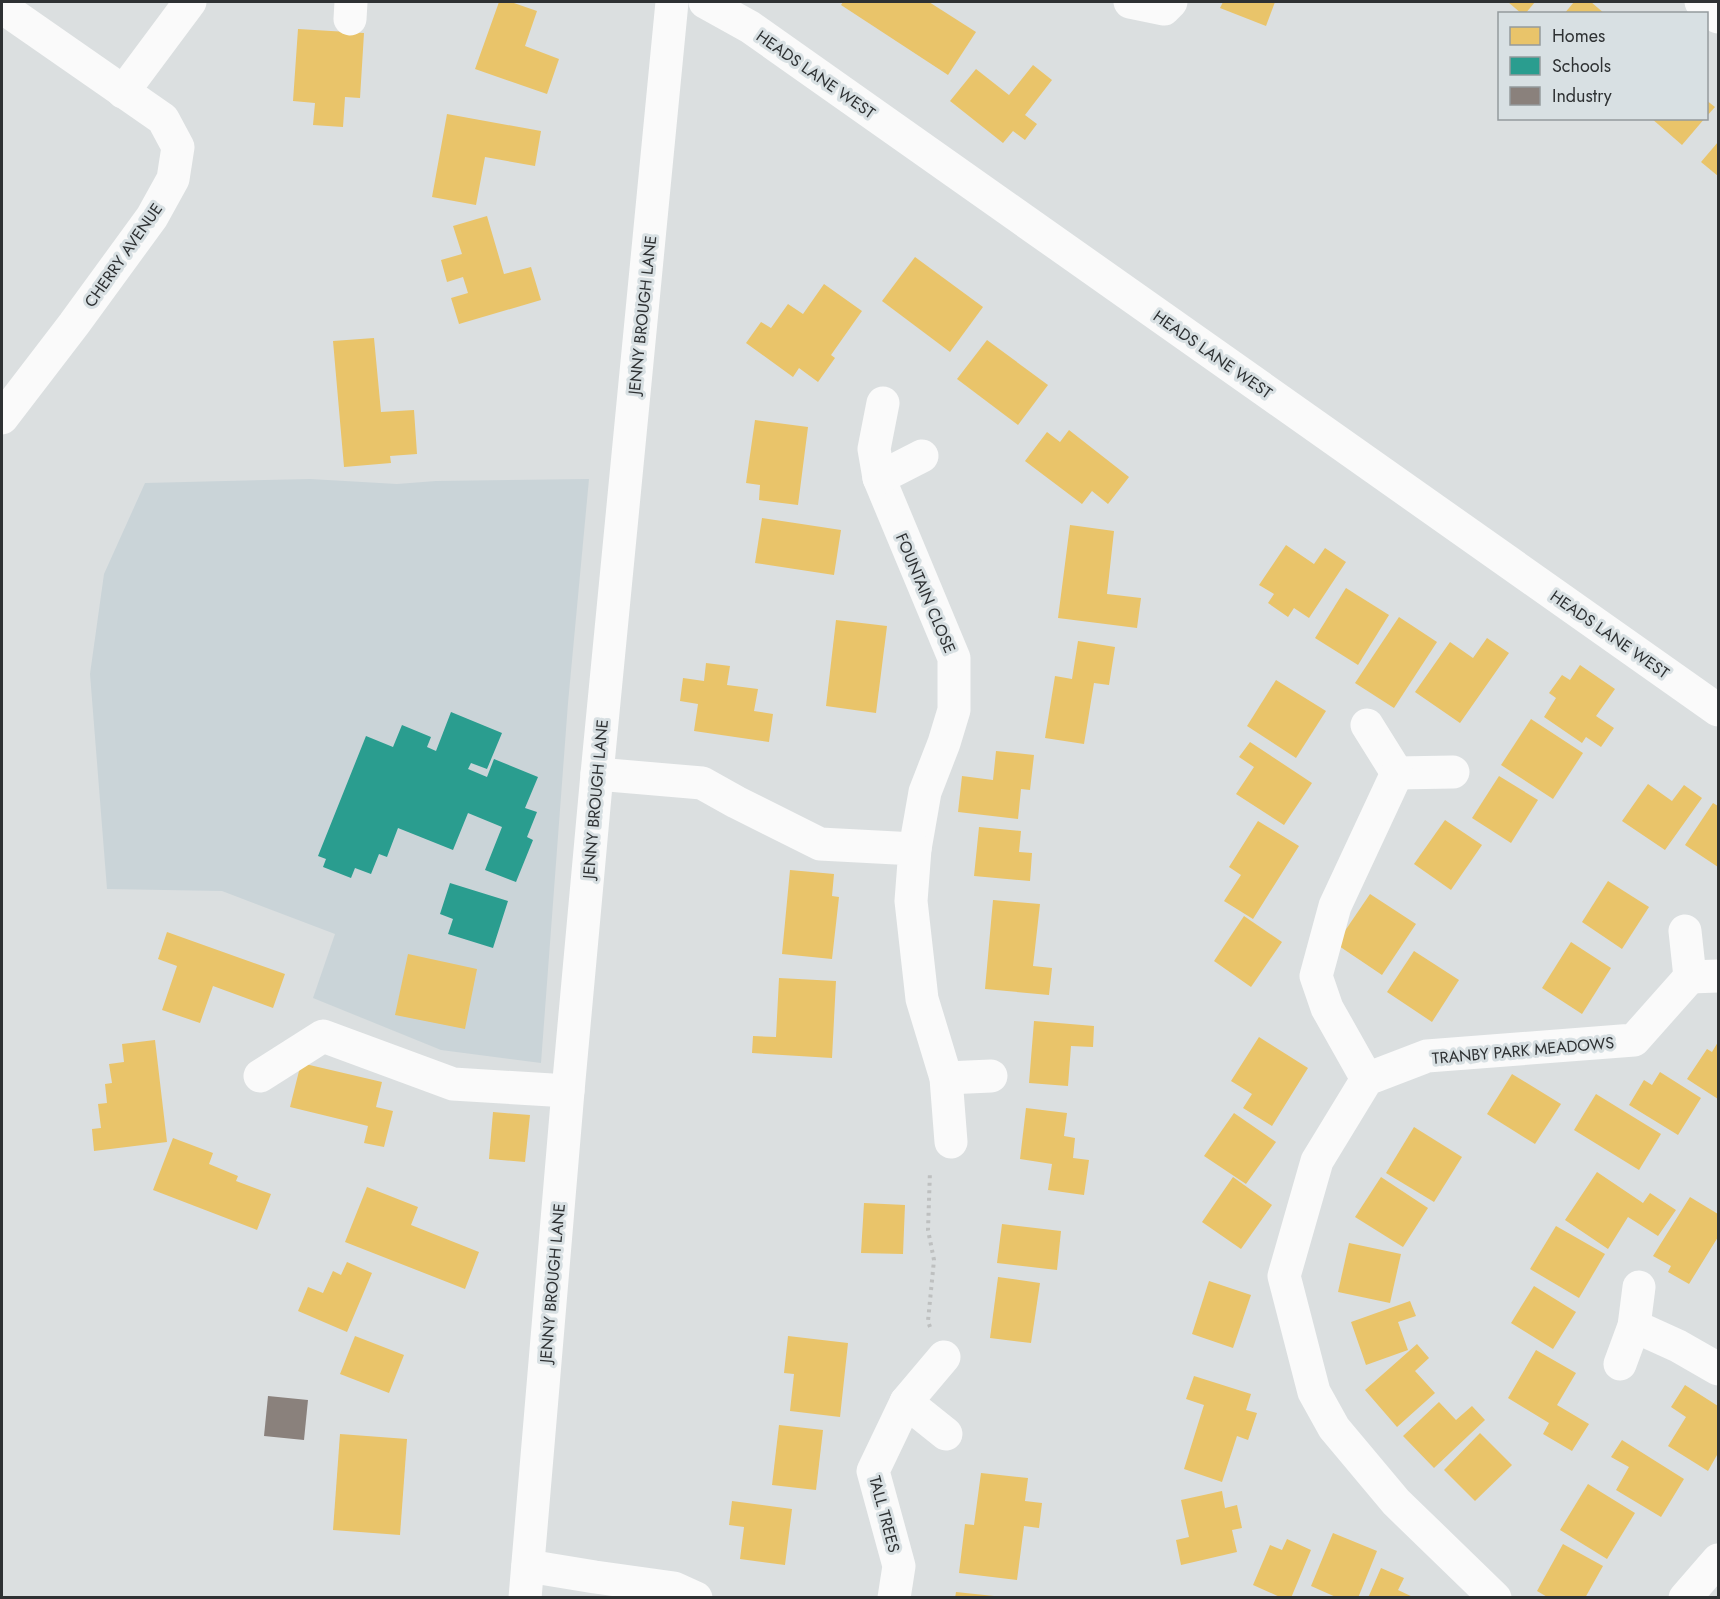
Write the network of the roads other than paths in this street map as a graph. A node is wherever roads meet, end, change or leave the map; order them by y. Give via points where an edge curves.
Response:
1 (190, 2) edge
2 (672, 2) edge
3 (705, 2) edge
4 (1130, 2) edge
5 (1171, 2) edge
6 (1701, 2) edge
7 (2, 7) edge
8 (1719, 17) edge
9 (123, 92) junction
10 (884, 403) dead end
11 (2, 418) edge
12 (922, 456) dead end
13 (879, 478) junction
14 (1719, 710) edge
15 (1367, 725) dead end
16 (1453, 772) dead end
17 (1397, 773) junction
18 (597, 774) junction
19 (915, 849) junction
20 (1685, 931) dead end
21 (1704, 977) edge
22 (260, 1076) dead end
23 (991, 1076) dead end
24 (946, 1078) junction
25 (1367, 1079) junction
26 (568, 1091) junction
27 (951, 1142) road end
28 (1639, 1287) dead end
29 (1634, 1326) junction
30 (944, 1357) road end
31 (1620, 1364) dead end
32 (1719, 1369) edge
33 (906, 1402) junction
34 (945, 1434) dead end
35 (1719, 1560) edge
36 (528, 1566) junction
37 (525, 1598) edge
38 (696, 1598) edge
39 (894, 1598) edge
40 (1495, 1598) edge
41 (1685, 1598) edge

1 - 9 street
2 - 18 street, JENNY BROUGH LANE
3 - 14 street, HEADS LANE WEST via 750,27
4 - 5 street via 1164,9
6 - 8 street
7 - 9 street, CHERRY AVENUE
9 - 11 street, CHERRY AVENUE via 163,119 178,147 174,179 152,217
10 - 13 street, FOUNTAIN CLOSE via 874,449
12 - 13 street
13 - 19 street, FOUNTAIN CLOSE via 954,658 954,710 925,792
15 - 17 street
16 - 17 street
17 - 25 street via 1335,906 1316,976 1328,1008
18 - 19 street via 702,783 820,844
18 - 26 street, JENNY BROUGH LANE
19 - 24 street, FOUNTAIN CLOSE via 911,901 922,999
20 - 21 street, TRANBY PARK MEADOWS
21 - 25 street, TRANBY PARK MEADOWS via 1634,1040 1427,1056
22 - 26 street via 323,1036 453,1084
23 - 24 street
24 - 27 street, FOUNTAIN CLOSE
25 - 40 street via 1317,1161 1284,1276 1314,1392 1334,1428 1396,1502
26 - 36 street, JENNY BROUGH LANE
28 - 29 street
29 - 31 street
29 - 32 street
30 - 33 street, TALL TREES
33 - 34 street
33 - 39 street, TALL TREES via 873,1471 899,1566
35 - 41 street
36 - 37 street, JENNY BROUGH LANE
36 - 38 street via 674,1588

